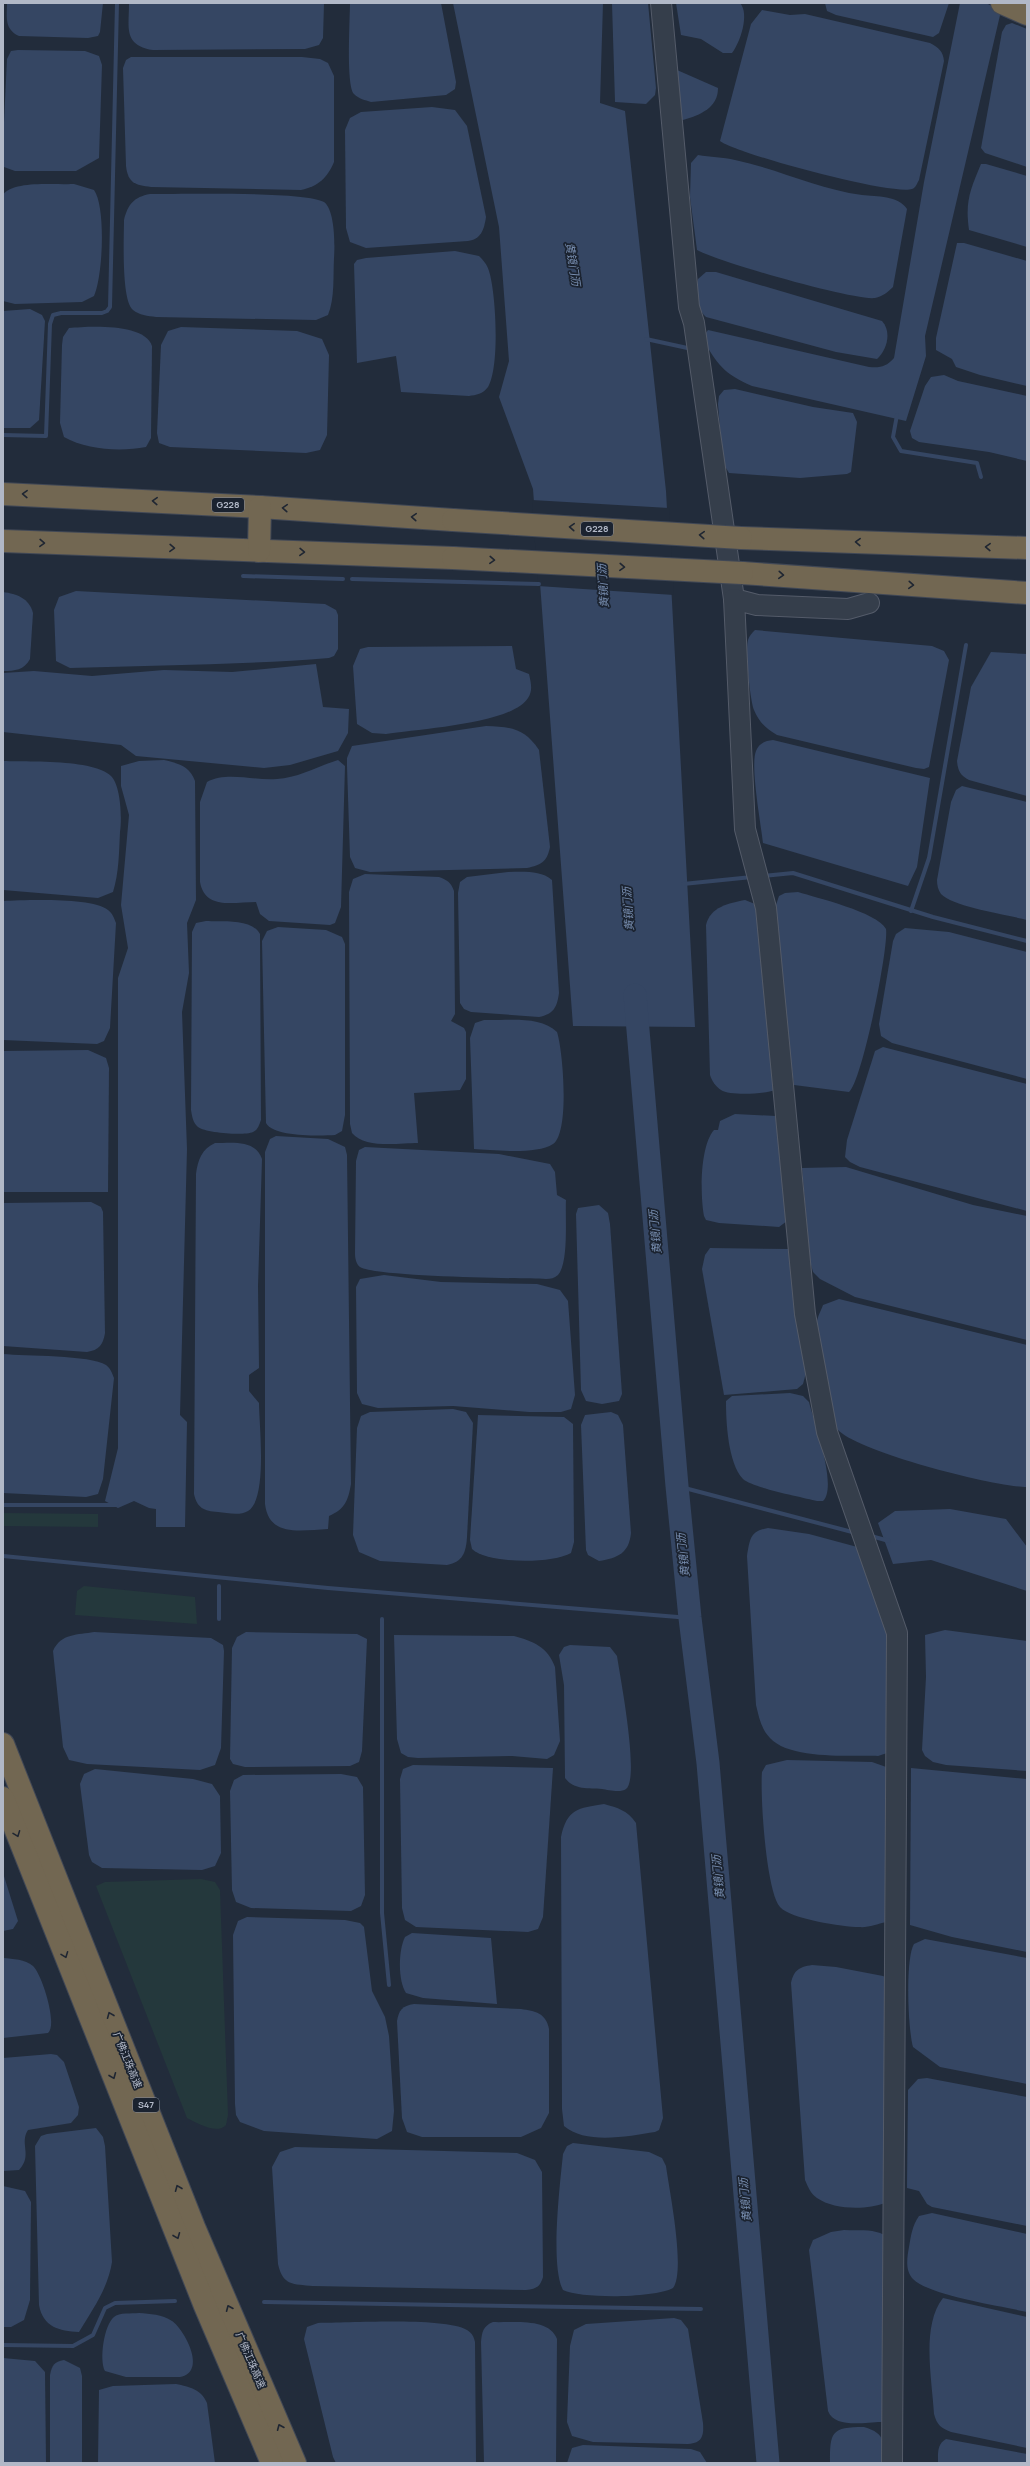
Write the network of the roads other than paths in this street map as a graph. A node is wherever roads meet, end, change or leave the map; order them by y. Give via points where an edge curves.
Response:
1 (661, 3) edge
2 (1002, 3) edge
3 (1027, 14) edge
4 (3, 494) edge
5 (260, 507) junction
6 (3, 541) edge
7 (1027, 548) edge
8 (259, 551) junction
9 (1027, 593) edge
10 (734, 599) junction
11 (869, 603) dead end
12 (3, 1744) edge
13 (3, 1798) edge
14 (272, 2463) edge
15 (295, 2463) edge
16 (892, 2463) edge

1 - 10 street via 689,307 694,323
2 - 3 highway
5 -> 4 highway, G228
7 -> 5 highway, G228, bridge via 741,538
5 - 8 highway
6 -> 8 highway
8 -> 9 highway, bridge via 742,573
10 - 11 street via 757,605 848,609
10 - 16 street via 744,829 766,908 805,1314 827,1432 897,1633
15 -> 12 highway, 广佛江珠高速 / S47 via 194,2227
13 -> 14 highway, 广佛江珠高速 / S47 via 205,2306

